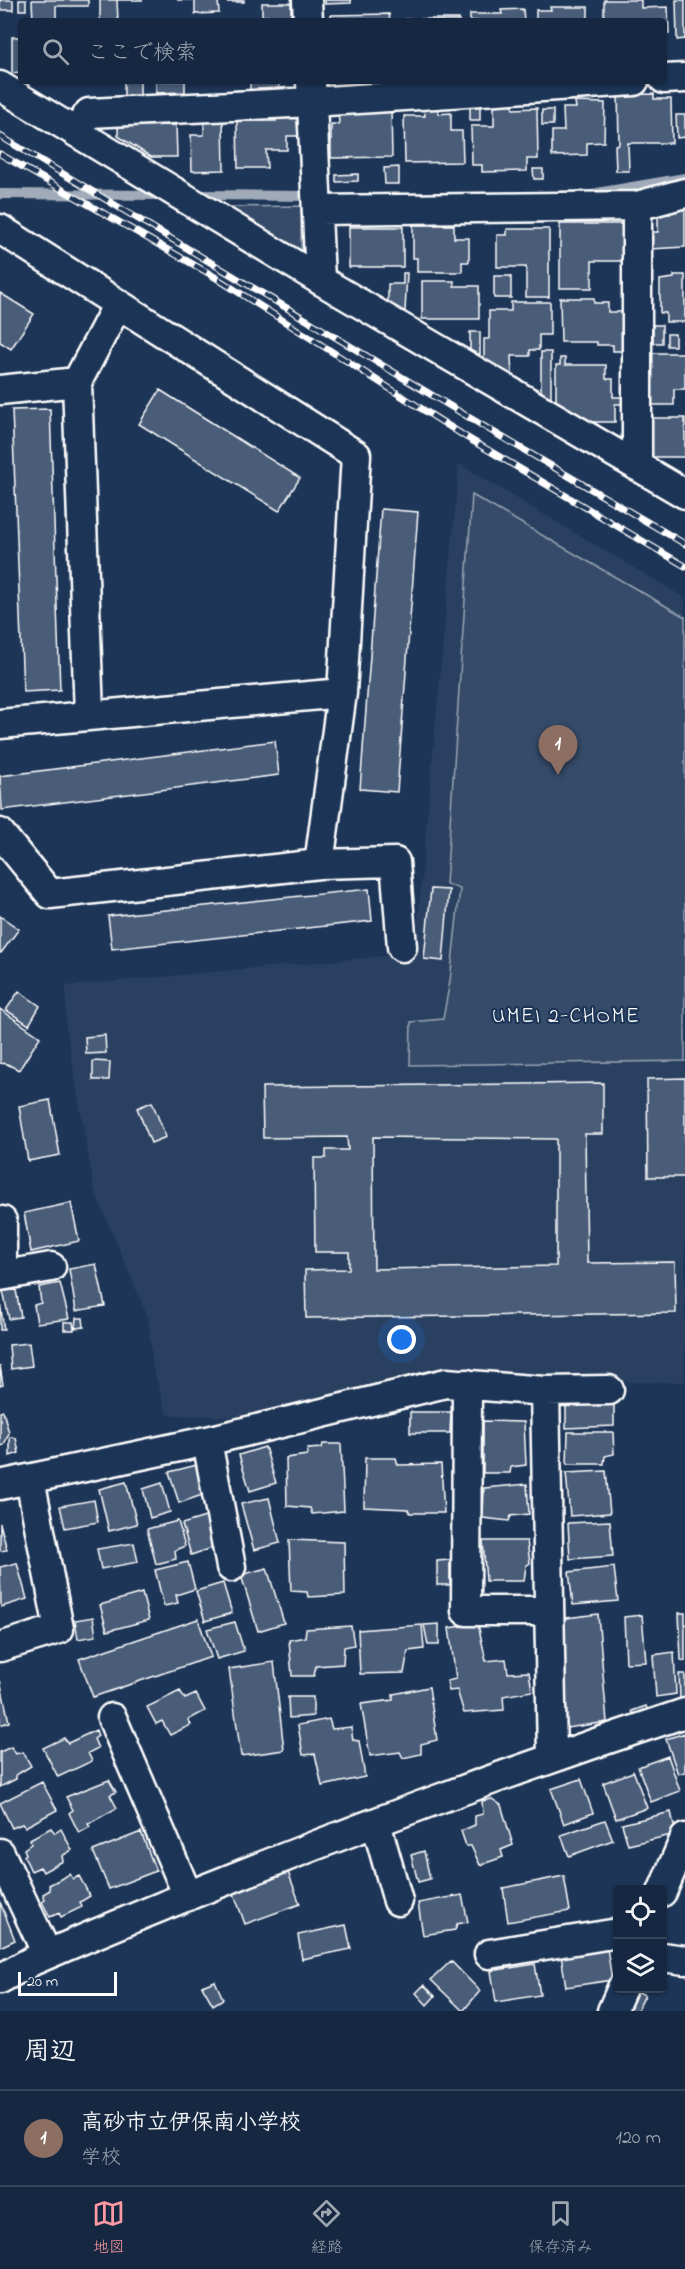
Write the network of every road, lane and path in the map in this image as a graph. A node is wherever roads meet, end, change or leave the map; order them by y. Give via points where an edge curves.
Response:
1 (307, 0) edge
2 (308, 18) edge
3 (685, 78) edge
4 (667, 79) edge
5 (537, 84) edge
6 (0, 86) edge
7 (312, 91) edge
8 (76, 132) junction
9 (685, 193) edge
10 (638, 206) junction
11 (318, 210) junction
12 (0, 229) edge
13 (320, 280) junction
14 (118, 304) junction
15 (77, 382) junction
16 (0, 390) edge
17 (637, 466) junction
18 (685, 494) edge
19 (342, 693) junction
20 (89, 715) junction
21 (0, 724) edge
22 (0, 833) edge
23 (319, 864) junction
24 (402, 947) dead end
25 (2, 1221) dead end
26 (51, 1267) dead end
27 (1, 1276) edge
28 (467, 1384) junction
29 (609, 1390) dead end
30 (545, 1391) junction
31 (207, 1441) junction
32 (30, 1479) junction
33 (0, 1485) edge
34 (231, 1567) dead end
35 (549, 1611) junction
36 (0, 1647) edge
37 (685, 1713) edge
38 (112, 1718) dead end
39 (552, 1757) junction
40 (376, 1823) junction
41 (685, 1838) edge
42 (0, 1853) edge
43 (666, 1885) edge
44 (188, 1896) junction
45 (399, 1901) dead end
46 (613, 1934) edge
47 (47, 1954) junction
48 (489, 1954) dead end
49 (667, 1958) edge
50 (685, 1960) edge
51 (0, 1979) edge
52 (620, 1993) edge
53 (612, 2011) edge

1 - 2 street
3 - 4 street
5 - 7 street
6 - 8 street
7 - 8 street via 89,113
7 - 11 street
8 - 13 street
9 - 10 street
10 - 11 street
10 - 17 street
11 - 13 street
12 - 14 street
13 - 17 street
14 - 15 street
14 - 19 street via 356,455
15 - 16 street
15 - 20 street
17 - 18 street
19 - 20 street
19 - 23 street
20 - 21 street
22 - 23 street via 50,894
23 - 24 street via 395,862
25 - 27 street
26 - 27 street
28 - 30 street
28 - 31 street via 446,1383
28 - 35 street via 466,1611
29 - 30 street
30 - 35 street
31 - 32 street
31 - 34 street
32 - 33 street
32 - 36 street via 59,1629
35 - 39 street
37 - 39 street
38 - 44 street
39 - 40 street
40 - 44 street
40 - 45 street
41 - 43 street
42 - 47 street
44 - 47 street
46 - 48 street
47 - 51 street
49 - 50 street
52 - 53 street

